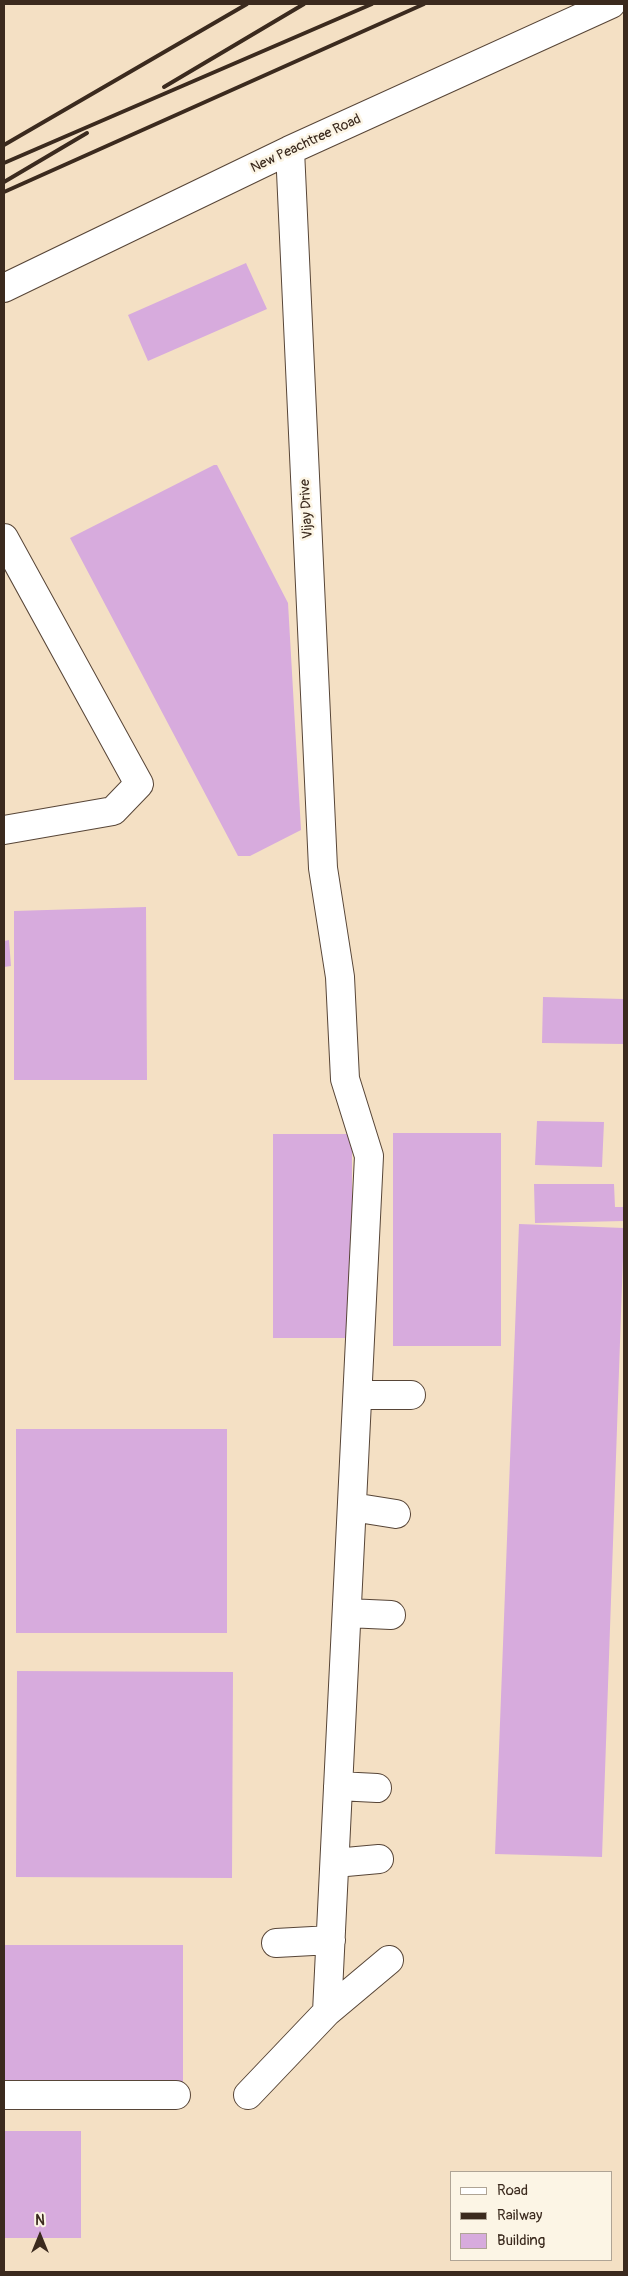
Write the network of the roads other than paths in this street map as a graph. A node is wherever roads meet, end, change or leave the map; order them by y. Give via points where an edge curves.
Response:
1 (611, 4) edge
2 (290, 150) junction
3 (4, 288) edge
4 (4, 538) edge
5 (4, 830) edge
6 (358, 1395) junction
7 (411, 1395) dead end
8 (352, 1507) junction
9 (396, 1514) dead end
10 (347, 1613) junction
11 (391, 1615) dead end
12 (338, 1786) junction
13 (378, 1788) dead end
14 (379, 1859) dead end
15 (335, 1864) junction
16 (331, 1940) junction
17 (276, 1943) dead end
18 (389, 1960) dead end
19 (327, 2012) junction
20 (4, 2095) edge
21 (176, 2095) dead end
22 (248, 2095) dead end

1 - 2 street, New Peachtree Road
2 - 3 street, New Peachtree Road
2 - 6 street, Vijay Drive via 323,868 340,977 345,1079 369,1156
4 - 5 street via 139,784 113,811
6 - 7 street
6 - 8 street, Vijay Drive
8 - 9 street
8 - 10 street, Vijay Drive
10 - 11 street
10 - 12 street, Vijay Drive
12 - 13 street
12 - 15 street, Vijay Drive
14 - 15 street
15 - 16 street, Vijay Drive
16 - 17 street
16 - 19 street, Vijay Drive
18 - 19 street
19 - 22 street
20 - 21 street

